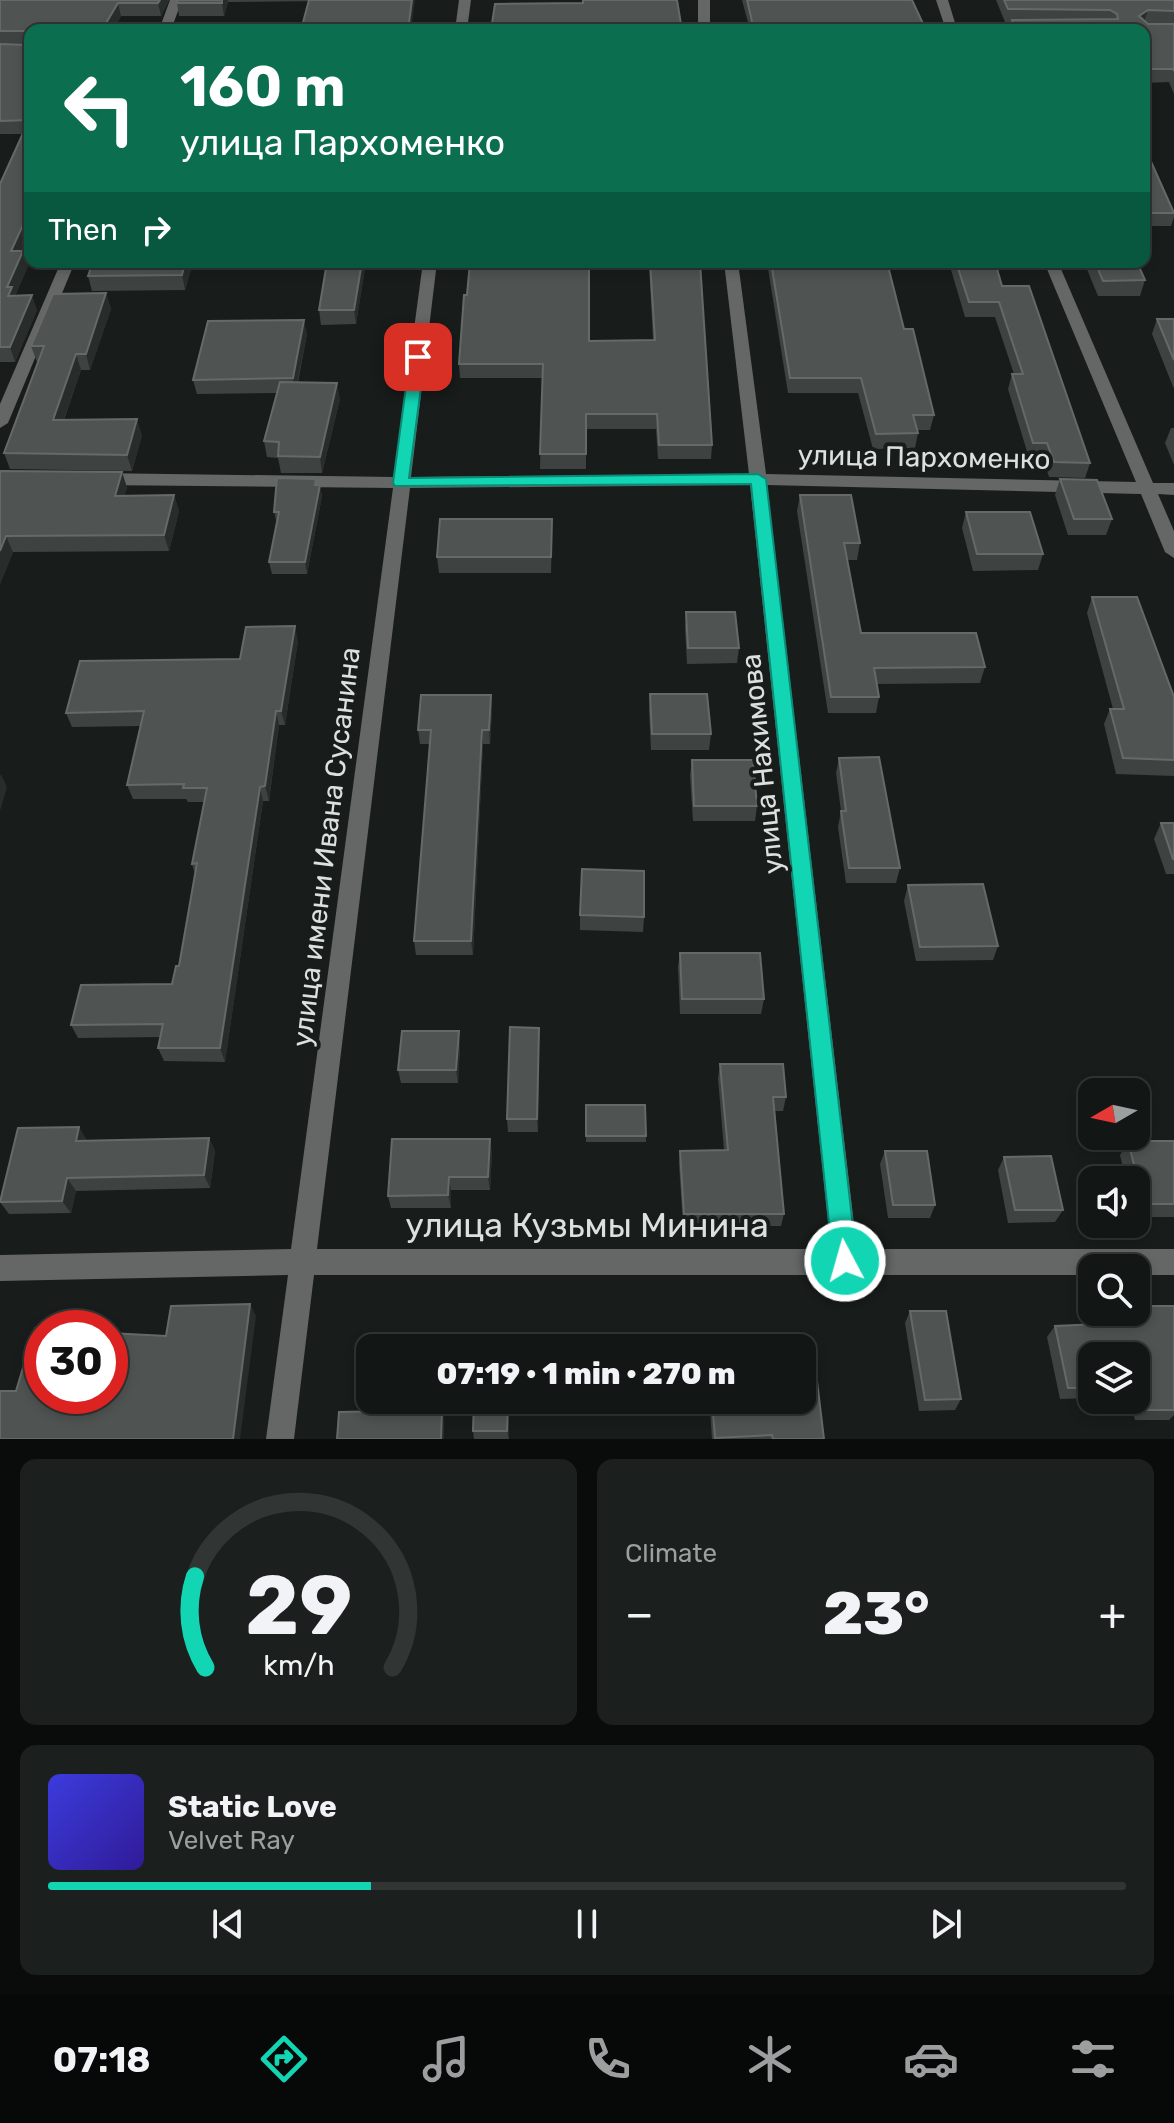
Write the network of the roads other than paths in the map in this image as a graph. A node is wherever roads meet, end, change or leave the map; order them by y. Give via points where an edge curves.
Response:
1 (176, 0) edge
2 (465, 0) edge
3 (704, 0) edge
4 (942, 0) edge
5 (167, 24) edge
6 (462, 24) edge
7 (704, 24) edge
8 (950, 24) edge
9 (65, 268) edge
10 (429, 268) edge
11 (732, 268) edge
12 (1054, 268) edge
13 (0, 423) edge
14 (77, 479) edge
15 (758, 479) junction
16 (401, 483) junction
17 (1148, 488) junction
18 (1174, 489) edge
19 (1174, 552) edge
20 (845, 1261) junction
21 (302, 1262) junction
22 (1174, 1262) edge
23 (0, 1268) edge
24 (280, 1439) edge

1 - 5 street
2 - 6 street
3 - 7 street
4 - 8 street
9 - 13 street
10 - 16 street, улица имени Ивана Сусанина
11 - 15 street, улица Нахимова
12 - 17 street
14 - 16 street, улица Пархоменко
15 - 16 street, улица Пархоменко
15 - 17 street, улица Пархоменко
15 - 20 street, улица Нахимова
16 - 21 street, улица имени Ивана Сусанина
17 - 18 street, улица Пархоменко
17 - 19 street
20 - 21 street, улица Кузьмы Минина
20 - 22 street, улица Кузьмы Минина
21 - 23 street, улица Кузьмы Минина
21 - 24 street, улица имени Ивана Сусанина

